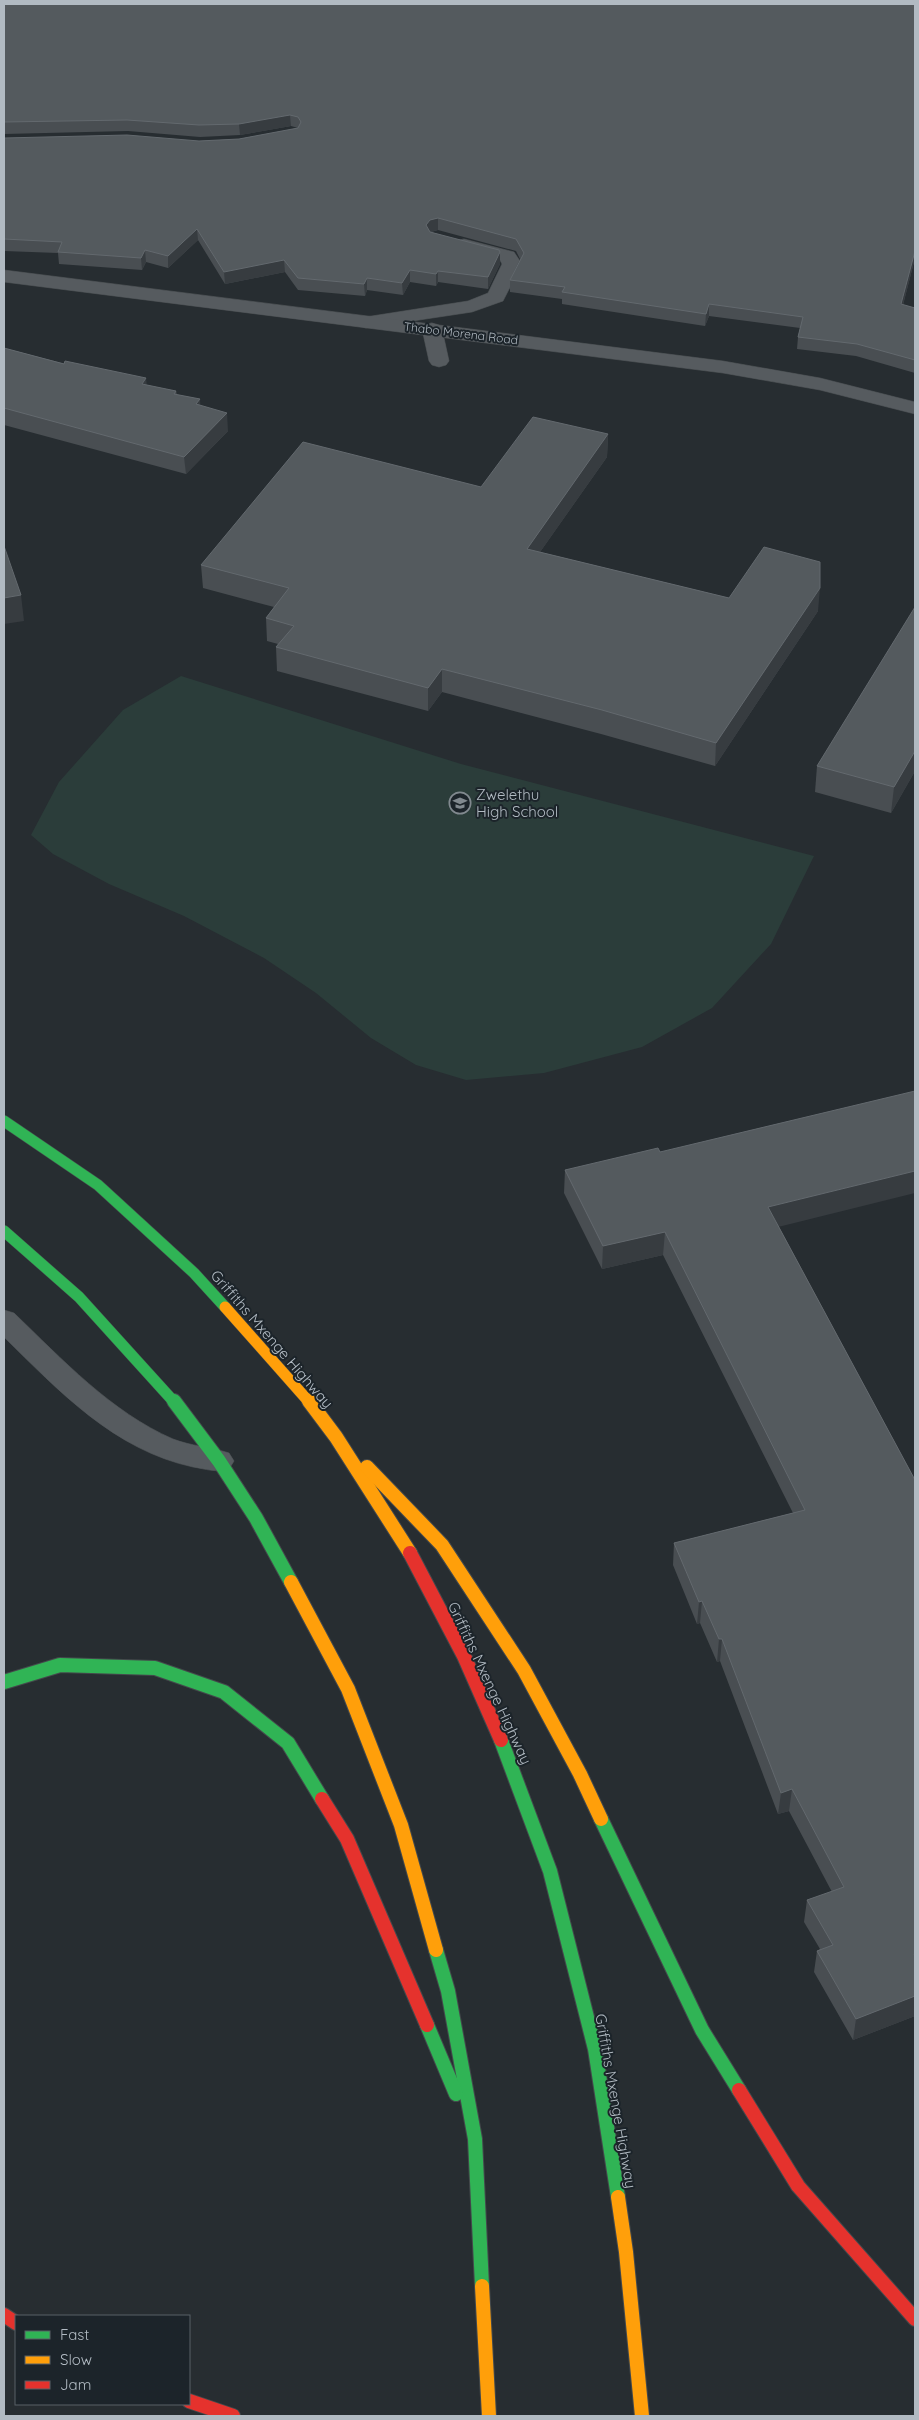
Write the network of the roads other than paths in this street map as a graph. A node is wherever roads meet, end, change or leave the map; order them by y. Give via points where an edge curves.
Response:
1 (447, 241) edge
2 (4, 276) edge
3 (366, 322) junction
4 (432, 329) junction
5 (439, 362) dead end
6 (915, 408) edge
7 (4, 1121) edge
8 (4, 1231) edge
9 (4, 1320) edge
10 (336, 1437) junction
11 (219, 1461) junction
12 (4, 1682) edge
13 (476, 2139) junction
14 (4, 2315) edge
15 (915, 2319) edge
16 (15, 2322) edge
17 (190, 2400) edge
18 (232, 2416) edge
19 (489, 2416) edge
20 (642, 2416) edge

1 - 3 street via 507,256 512,264 496,297 472,306
2 - 3 street, Thabo Morena Road
3 - 4 street, Thabo Morena Road
4 - 5 street
4 - 6 street, Thabo Morena Road via 814,381
7 - 10 street, Griffiths Mxenge Highway via 98,1185 194,1273 303,1393
8 - 11 street via 79,1298 169,1395
9 - 11 street via 86,1398 132,1429 164,1447
10 - 15 street via 442,1545 481,1602 524,1670 580,1774 702,2030 798,2186
10 - 20 street, Griffiths Mxenge Highway via 416,1562 464,1656 510,1760 550,1871 595,2049 626,2252
11 - 13 street via 256,1518 348,1689 401,1825 448,1991
12 - 13 street via 60,1665 155,1668 224,1692 288,1743 347,1840
13 - 19 street
14 - 16 street
17 - 18 street

